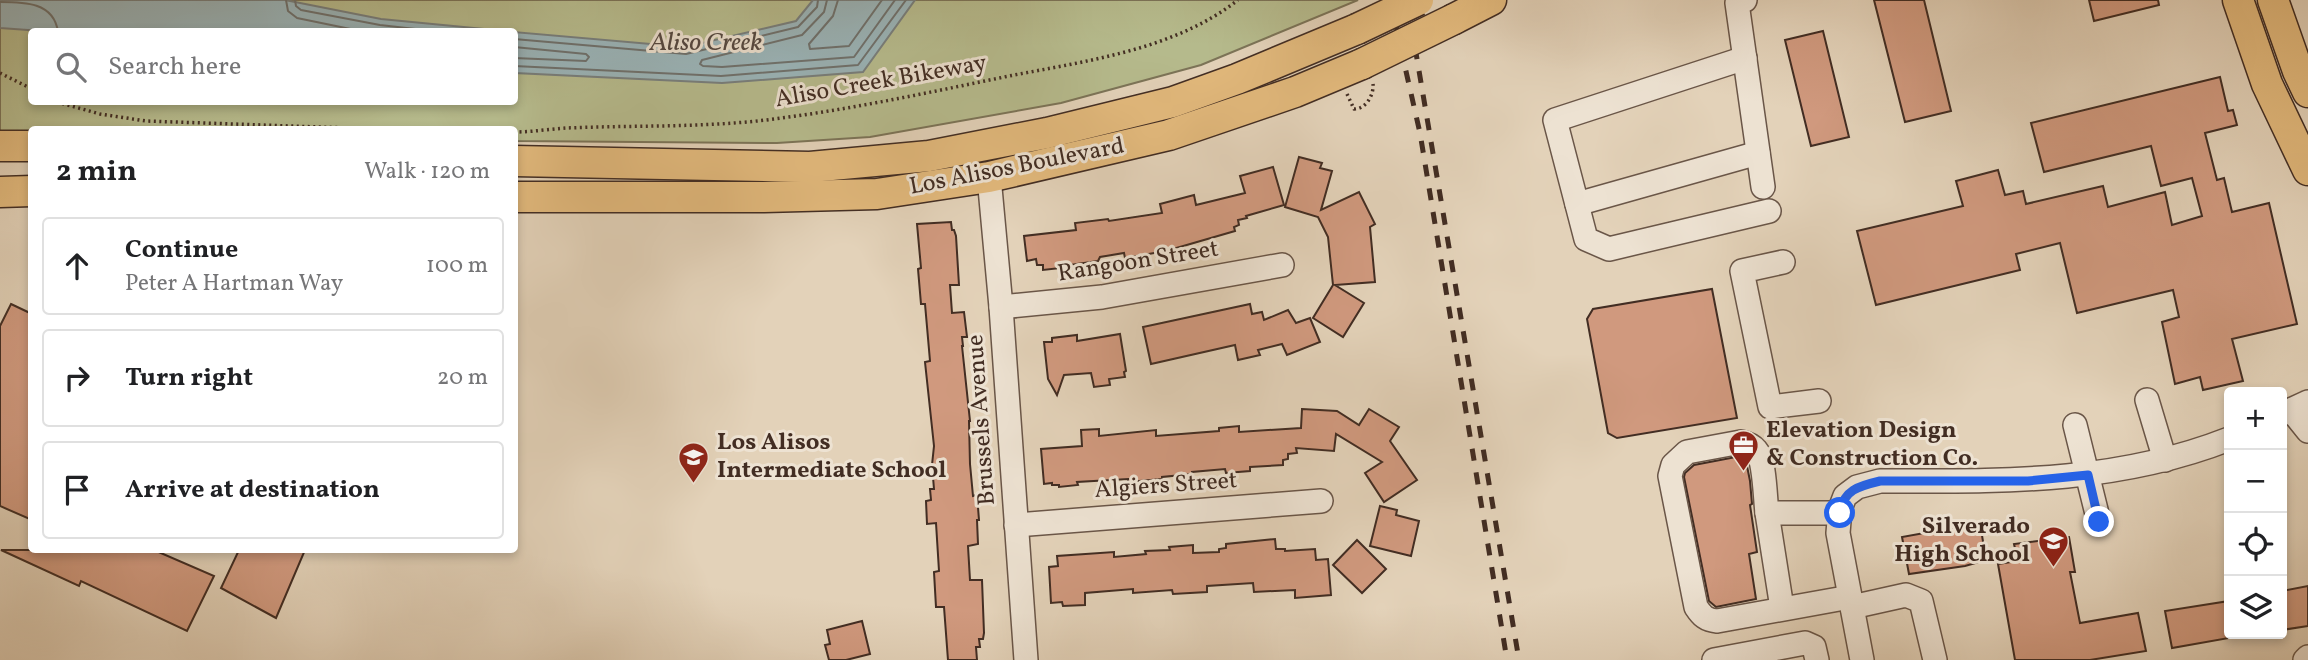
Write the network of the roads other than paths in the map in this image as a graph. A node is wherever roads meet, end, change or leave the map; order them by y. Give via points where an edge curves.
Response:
1 (1418, 0) edge
2 (1491, 0) edge
3 (1745, 0) edge
4 (2238, 0) edge
5 (2273, 0) edge
6 (1745, 58) junction
7 (2308, 92) edge
8 (0, 146) edge
9 (28, 146) edge
10 (521, 150) edge
11 (1758, 153) junction
12 (2308, 170) edge
13 (989, 177) junction
14 (1763, 187) dead end
15 (28, 191) edge
16 (0, 192) edge
17 (518, 197) edge
18 (1577, 204) junction
19 (1769, 211) dead end
20 (1783, 262) dead end
21 (1282, 265) dead end
22 (1002, 307) junction
23 (2147, 400) dead end
24 (1819, 401) dead end
25 (2294, 408) edge
26 (2076, 425) dead end
27 (2308, 431) edge
28 (2224, 441) edge
29 (2165, 460) junction
30 (2088, 475) junction
31 (1321, 501) dead end
32 (1842, 505) junction
33 (1767, 513) junction
34 (2099, 522) dead end
35 (1016, 525) junction
36 (1851, 602) junction
37 (1782, 608) junction
38 (1026, 660) edge
39 (1714, 660) edge
40 (1817, 660) edge
41 (1862, 660) edge
42 (1935, 660) edge

1 - 10 main road, Los Alisos Boulevard, bridge via 1173,102 1047,134 929,156 810,167
2 - 13 main road, Los Alisos Boulevard, bridge via 1295,92 1169,135
3 - 6 street via 1737,3
4 - 12 main road via 2267,84
5 - 7 main road
6 - 11 street
6 - 18 street via 1555,120
8 - 9 main road
11 - 14 street
11 - 18 street
13 - 17 main road, Los Alisos Boulevard via 877,194
13 - 22 street, Brussels Avenue
15 - 16 main road
18 - 19 street via 1586,239 1609,249
20 - 24 street via 1742,271 1770,407
21 - 22 street, Rangoon Street via 1102,297
22 - 35 street, Brussels Avenue
23 - 29 street
25 - 27 street
26 - 30 street
28 - 29 street
29 - 30 street
30 - 32 street via 2028,481 1880,481 1857,487
30 - 34 street
31 - 35 street, Algiers Street
32 - 33 street
32 - 36 street via 1838,533
33 - 37 street
33 - 37 street via 1761,459 1748,444 1686,452 1673,465 1675,502 1701,615 1717,621
35 - 38 street, Brussels Avenue
36 - 37 street
36 - 41 street
36 - 42 street via 1914,596 1921,601
39 - 40 street via 1805,643 1814,647

